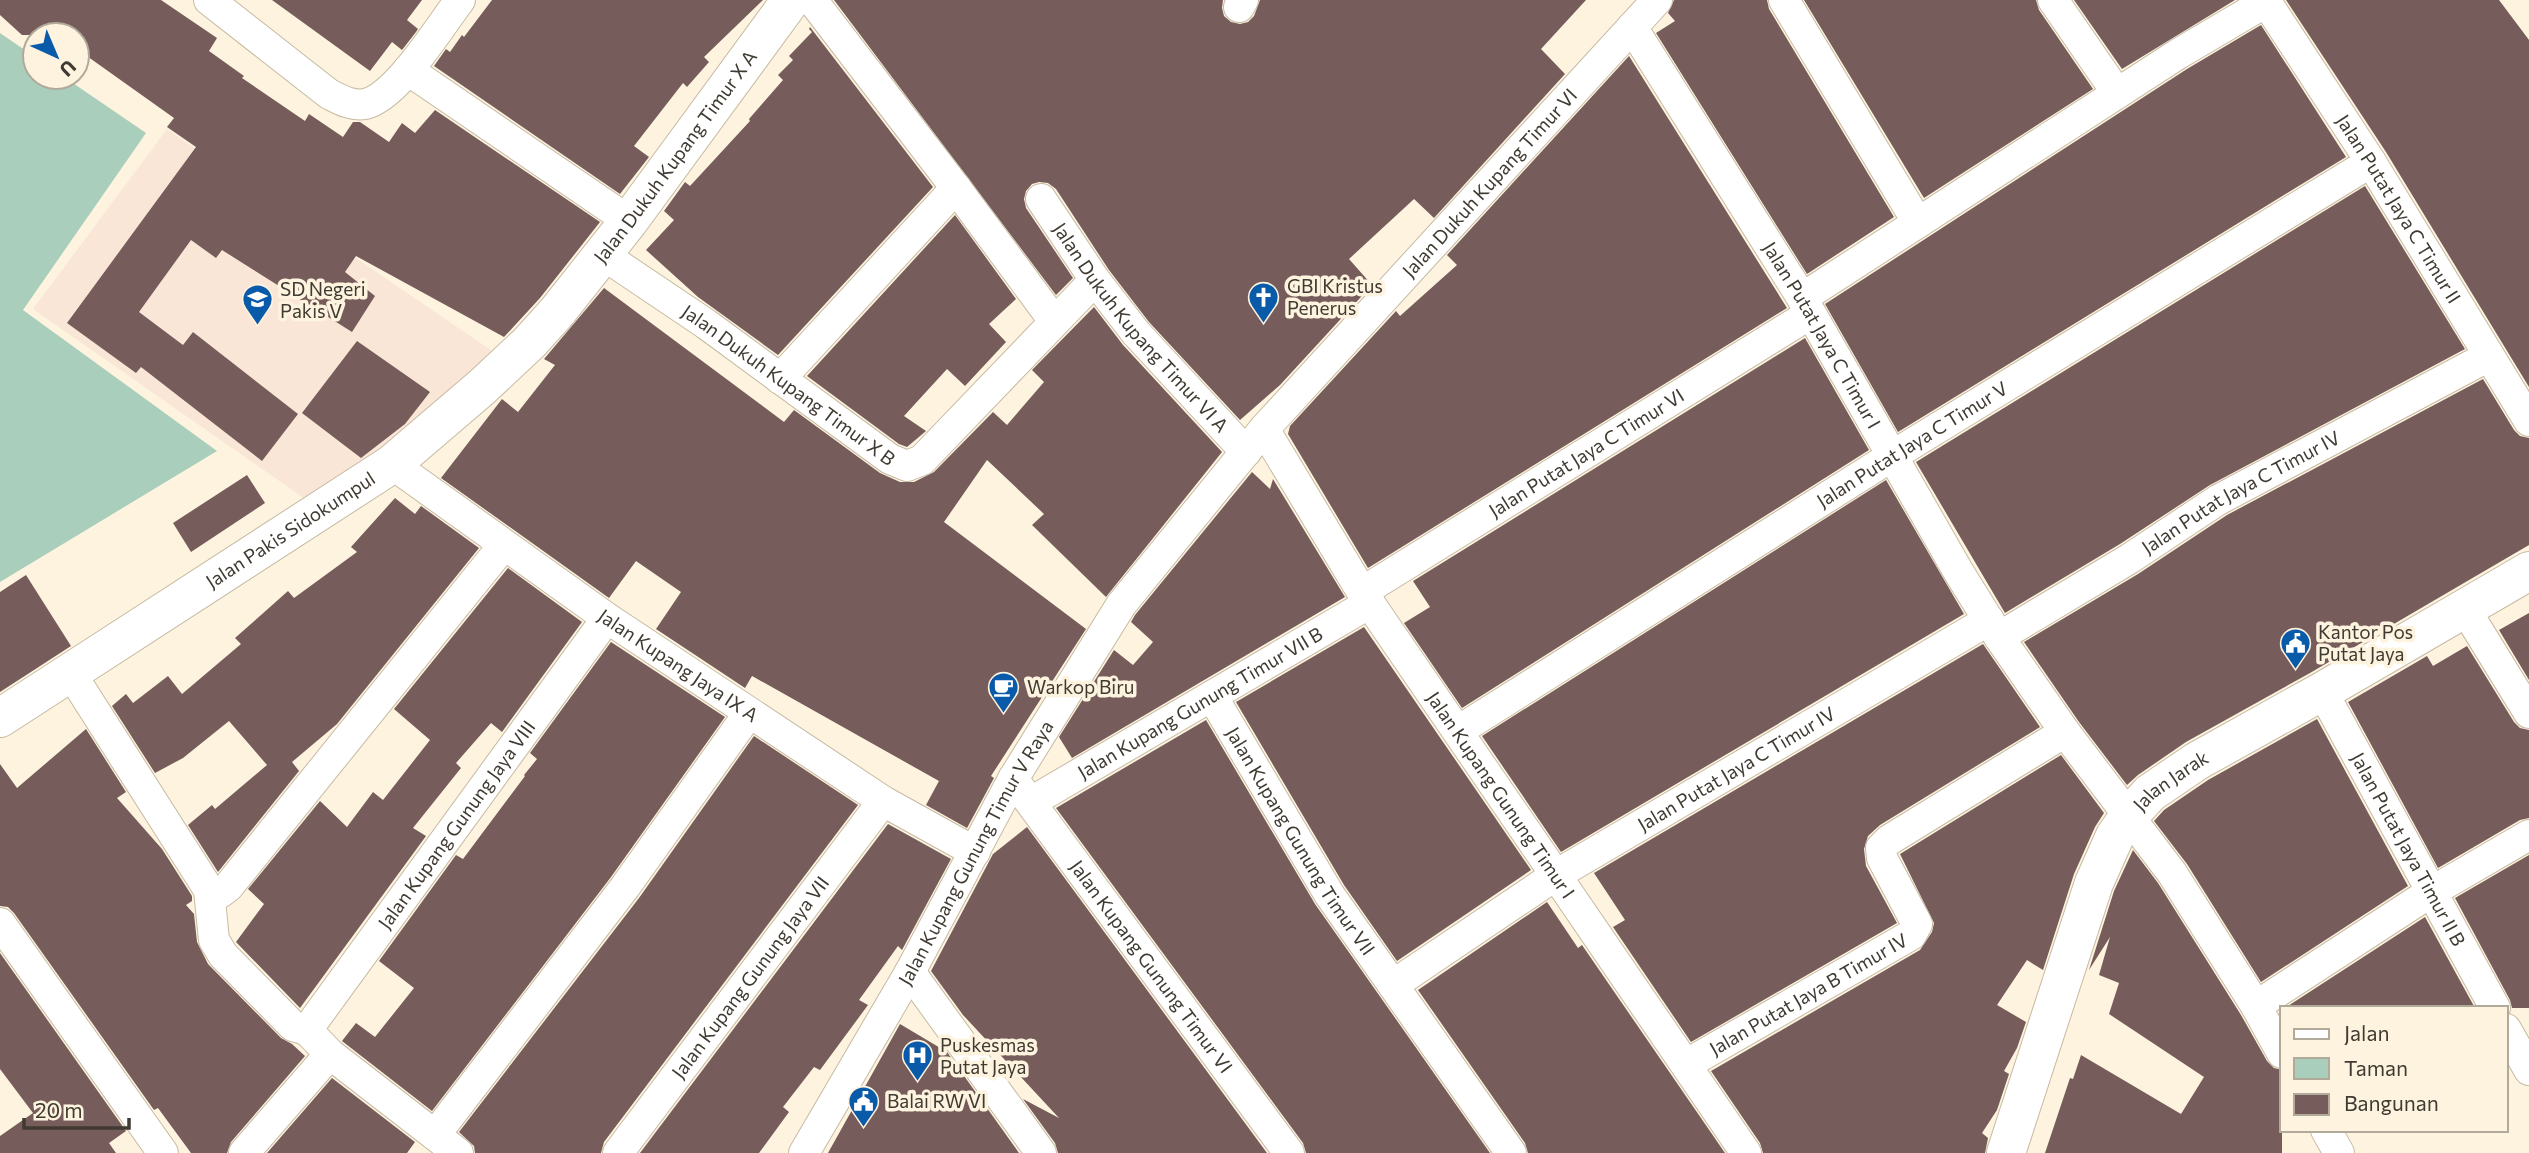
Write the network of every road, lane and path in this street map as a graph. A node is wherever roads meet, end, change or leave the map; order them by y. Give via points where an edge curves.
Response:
1 (209, 0) edge
2 (460, 0) edge
3 (792, 0) edge
4 (812, 0) edge
5 (1657, 0) edge
6 (1784, 0) edge
7 (2053, 0) edge
8 (2266, 1) edge
9 (1632, 27) junction
10 (408, 71) junction
11 (2117, 93) junction
12 (2371, 162) junction
13 (956, 188) junction
14 (1041, 198) dead end
15 (629, 221) junction
16 (1917, 223) junction
17 (602, 254) junction
18 (1095, 280) junction
19 (1806, 306) junction
20 (557, 312) joint
21 (1054, 321) junction
22 (2489, 356) junction
23 (780, 379) junction
24 (2529, 421) edge
25 (1255, 440) junction
26 (1892, 456) junction
27 (392, 464) junction
28 (503, 546) junction
29 (2529, 571) edge
30 (1366, 598) junction
31 (2465, 609) junction
32 (607, 618) junction
33 (1994, 629) junction
34 (70, 672) junction
35 (2321, 692) junction
36 (1212, 696) junction
37 (749, 713) junction
38 (2529, 713) edge
39 (0, 718) edge
40 (1458, 731) junction
41 (2065, 732) junction
42 (1013, 779) junction
43 (883, 801) junction
44 (1031, 802) junction
45 (2129, 816) junction
46 (2529, 835) edge
47 (975, 852) junction
48 (1556, 875) junction
49 (209, 890) junction
50 (2431, 892) junction
51 (0, 923) edge
52 (910, 972) junction
53 (1393, 985) junction
54 (2256, 1006) junction
55 (2494, 1006) edge
56 (307, 1030) junction
57 (2508, 1033) edge
58 (2280, 1049) edge
59 (330, 1054) junction
60 (1687, 1065) junction
61 (2529, 1070) edge
62 (2327, 1132) edge
63 (446, 1144) edge
64 (815, 1147) edge
65 (163, 1153) edge
66 (244, 1153) edge
67 (618, 1153) edge
68 (1041, 1153) edge
69 (1289, 1153) edge
70 (1511, 1153) edge
71 (1746, 1153) edge
72 (2006, 1153) edge
73 (2339, 1153) edge

1 - 10 street via 344,102 357,105 381,97
2 - 10 street
3 - 15 street, Jalan Dukuh Kupang Timur X A
4 - 13 street
5 - 9 street, Jalan Dukuh Kupang Timur VI
6 - 16 street
7 - 11 street
8 - 11 street, Jalan Putat Jaya C Timur VI
8 - 12 street, Jalan Putat Jaya C Timur II
9 - 19 street, Jalan Putat Jaya C Timur I
9 - 25 street, Jalan Dukuh Kupang Timur VI
10 - 15 street
11 - 16 street, Jalan Putat Jaya C Timur VI
12 - 22 street, Jalan Putat Jaya C Timur II
12 - 26 street, Jalan Putat Jaya C Timur V
13 - 21 street
13 - 23 street
14 - 18 street, Jalan Dukuh Kupang Timur VI A
15 - 17 street, Jalan Dukuh Kupang Timur X A
16 - 19 street, Jalan Putat Jaya C Timur VI
17 - 20 street, Jalan Dukuh Kupang Timur X A
17 - 23 street, Jalan Dukuh Kupang Timur X B
18 - 21 street, Jalan Dukuh Kupang Timur X B
18 - 25 street, Jalan Dukuh Kupang Timur VI A via 1136,333
19 - 26 street, Jalan Putat Jaya C Timur I
19 - 30 street, Jalan Putat Jaya C Timur VI
20 - 27 street, Jalan Pakis Sidokumpul via 529,343
21 - 23 street, Jalan Dukuh Kupang Timur X B via 922,460 907,466 890,459
22 - 24 street, Jalan Putat Jaya C Timur II
22 - 33 street, Jalan Putat Jaya C Timur IV via 2218,500 2129,559
25 - 30 street, Jalan Kupang Gunung Timur I
25 - 42 street, Jalan Kupang Gunung Timur V Raya via 1121,605
26 - 33 street, Jalan Putat Jaya C Timur I
26 - 40 street, Jalan Putat Jaya C Timur V
27 - 28 street, Jalan Kupang Jaya IX A
27 - 34 street, Jalan Pakis Sidokumpul
28 - 32 street, Jalan Kupang Jaya IX A
28 - 49 street via 228,887 215,894
29 - 31 street, Jalan Jarak
30 - 36 street, Jalan Kupang Gunung Timur VII B
30 - 40 street, Jalan Kupang Gunung Timur I
31 - 35 street, Jalan Jarak
31 - 38 street
32 - 37 street, Jalan Kupang Jaya IX A
32 - 56 street, Jalan Kupang Gunung Jaya VIII
33 - 41 street, Jalan Putat Jaya C Timur I
33 - 48 street, Jalan Putat Jaya C Timur IV
34 - 39 street, Jalan Pakis Sidokumpul
34 - 49 street
35 - 45 street, Jalan Jarak via 2197,761 2150,793
35 - 50 street, Jalan Putat Jaya Timur II B
36 - 44 street, Jalan Kupang Gunung Timur VII B
36 - 53 street, Jalan Kupang Gunung Timur VII via 1329,894
37 - 43 street, Jalan Kupang Jaya IX A
37 - 63 street
40 - 48 street, Jalan Kupang Gunung Timur I
41 - 45 street, Jalan Putat Jaya C Timur I
41 - 60 street, Jalan Putat Jaya B Timur IV via 1881,848 1917,924 1910,935
42 - 44 street, Jalan Kupang Gunung Timur VI
42 - 47 street, Jalan Kupang Gunung Timur V Raya
43 - 47 street, Jalan Kupang Jaya IX A
43 - 67 street, Jalan Kupang Gunung Jaya VII
44 - 69 street, Jalan Kupang Gunung Timur VI
45 - 54 street, Jalan Putat Jaya C Timur I via 2172,873
45 - 72 street, Jalan Jarak via 2115,835 2094,883
46 - 50 street
47 - 52 street, Jalan Kupang Gunung Timur V Raya
48 - 53 street
48 - 60 street, Jalan Kupang Gunung Timur I
49 - 56 street via 214,940 223,955 293,1026
50 - 54 street
50 - 55 street, Jalan Putat Jaya Timur II B
51 - 65 street
52 - 64 street, Jalan Kupang Gunung Timur V Raya
52 - 68 street
53 - 70 street, Jalan Kupang Gunung Timur VII
54 - 58 street, Jalan Putat Jaya C Timur I
56 - 59 street
57 - 61 street
59 - 63 street
59 - 66 street
60 - 71 street, Jalan Kupang Gunung Timur I
62 - 73 street

